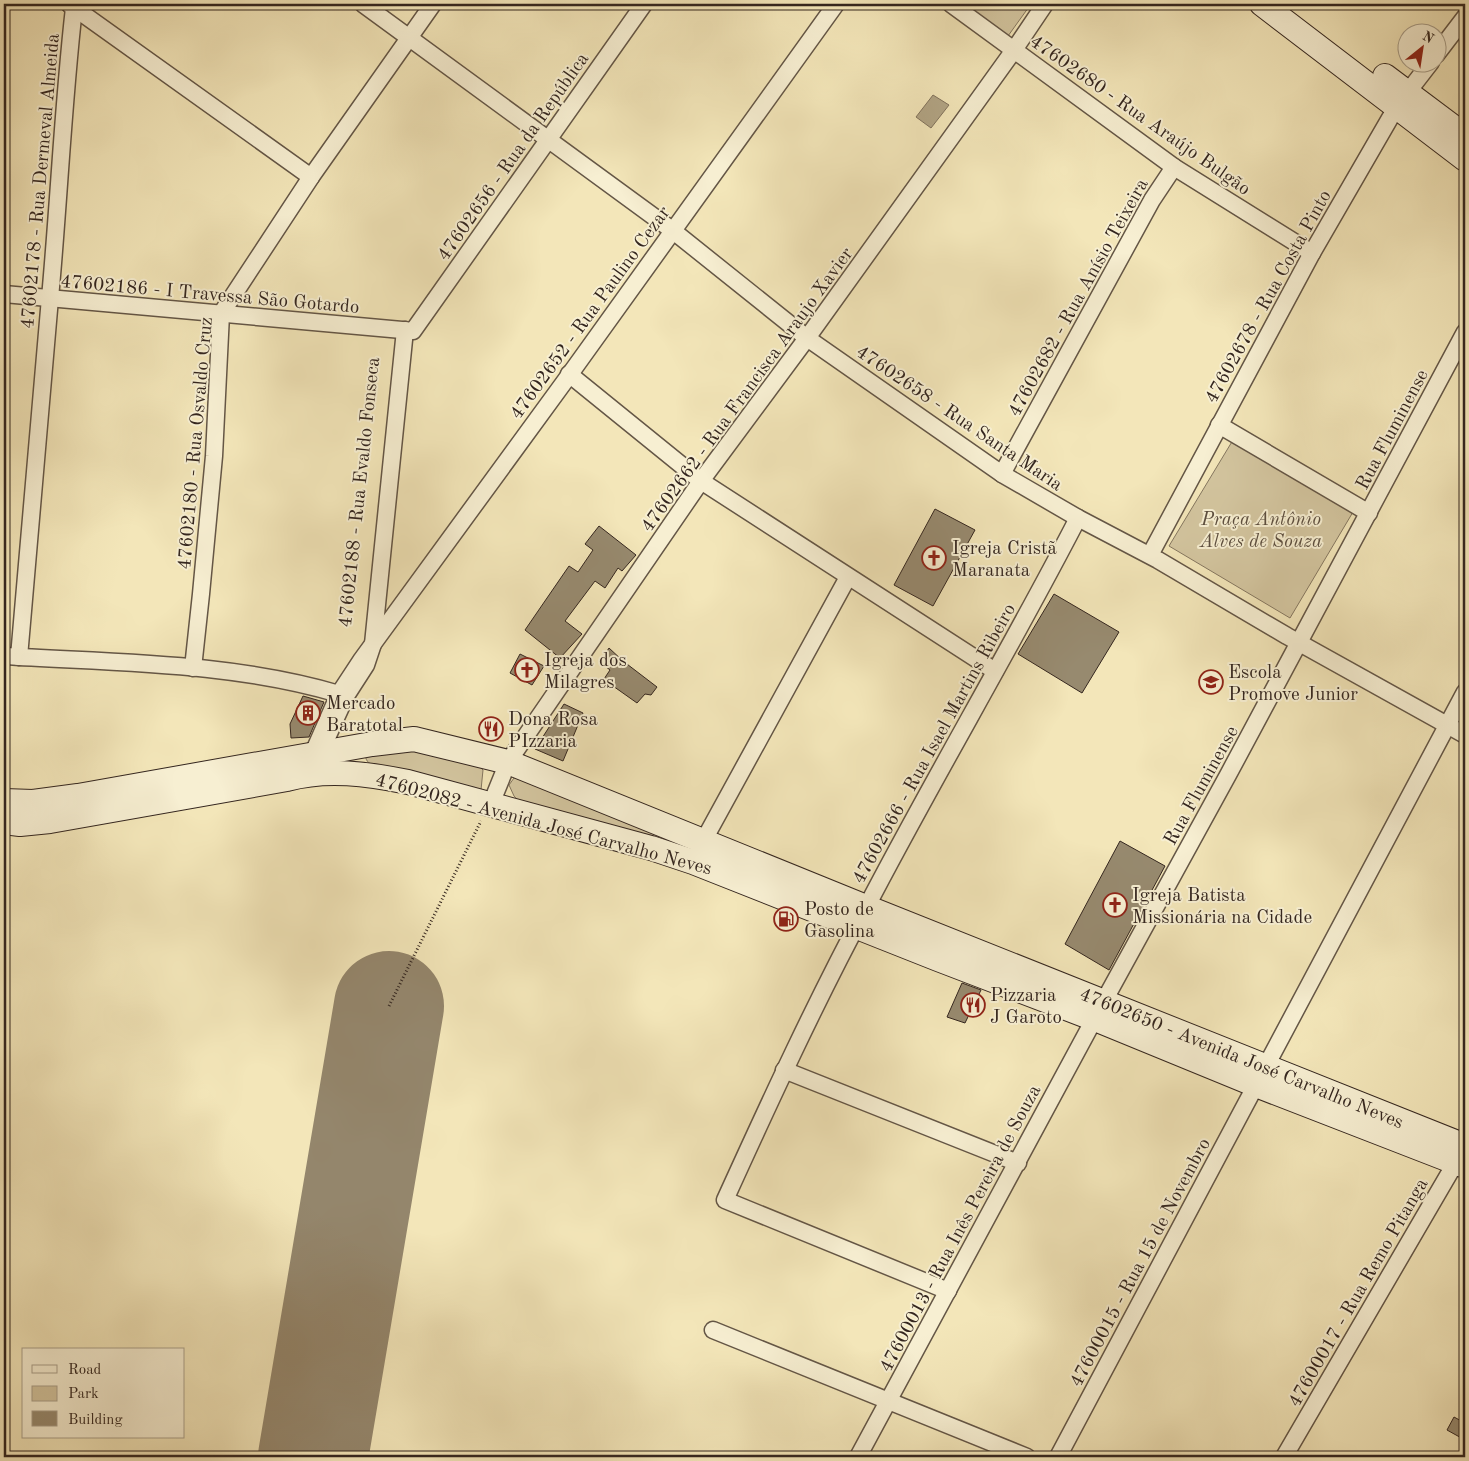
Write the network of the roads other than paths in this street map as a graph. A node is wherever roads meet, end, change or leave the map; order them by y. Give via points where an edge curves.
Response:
1 (364, 4) edge
2 (433, 4) edge
3 (632, 4) edge
4 (644, 4) edge
5 (836, 4) edge
6 (952, 4) edge
7 (1045, 4) edge
8 (1262, 4) edge
9 (1289, 4) edge
10 (72, 6) edge
11 (1465, 17) edge
12 (410, 38) junction
13 (1446, 42) edge
14 (1014, 50) junction
15 (1423, 72) edge
16 (1402, 100) junction
17 (1465, 136) edge
18 (544, 137) junction
19 (1465, 159) edge
20 (1174, 167) junction
21 (311, 177) junction
22 (672, 230) junction
23 (1312, 253) junction
24 (4, 294) edge
25 (50, 298) junction
26 (221, 314) junction
27 (403, 330) junction
28 (1465, 332) edge
29 (807, 338) junction
30 (569, 374) junction
31 (1219, 425) junction
32 (1002, 474) junction
33 (701, 481) junction
34 (1369, 513) junction
35 (1078, 518) junction
36 (1150, 555) junction
37 (848, 577) junction
38 (1299, 643) junction
39 (373, 644) junction
40 (11, 657) edge
41 (362, 660) junction
42 (193, 668) junction
43 (995, 671) junction
44 (1465, 692) edge
45 (339, 694) junction
46 (1447, 725) junction
47 (1465, 735) edge
48 (312, 761) junction
49 (508, 762) junction
50 (4, 801) edge
51 (491, 804) junction
52 (4, 822) edge
53 (704, 841) junction
54 (693, 862) junction
55 (861, 916) junction
56 (1100, 1010) junction
57 (784, 1070) junction
58 (1261, 1076) junction
59 (1463, 1155) edge
60 (1018, 1163) junction
61 (948, 1291) junction
62 (713, 1330) dead end
63 (888, 1402) junction
64 (858, 1457) edge
65 (1027, 1457) edge
66 (1058, 1457) edge
67 (1284, 1457) edge

1 - 12 street, 47602658 - Rua Santa Maria
2 - 12 street, 47602180 - Rua Osvaldo Cruz
3 - 18 street
4 - 18 street, 47602656 - Rua da República
5 - 22 street, 47602652 - Rua Paulino Cezar
6 - 14 street, 47602680 - Rua Araújo Bulgão
7 - 14 street, 47602662 - Rua Francisca Araujo Xavier
8 - 16 street
9 - 16 street
10 - 21 street
10 - 25 street, 47602178 - Rua Dermeval Almeida
11 - 13 street
12 - 18 street, 47602658 - Rua Santa Maria
12 - 21 street, 47602180 - Rua Osvaldo Cruz
14 - 20 street, 47602680 - Rua Araújo Bulgão
14 - 29 street, 47602662 - Rua Francisca Araujo Xavier
15 - 16 street, 47602678 - Rua Costa Pinto
16 - 17 street
16 - 19 street
16 - 23 street, 47602678 - Rua Costa Pinto
18 - 22 street, 47602658 - Rua Santa Maria
18 - 27 street
20 - 23 street, 47602680 - Rua Araújo Bulgão
20 - 32 street, 47602682 - Rua Anísio Teixeira via 1152,200
21 - 26 street, 47602180 - Rua Osvaldo Cruz
22 - 29 street, 47602658 - Rua Santa Maria
22 - 30 street, 47602652 - Rua Paulino Cezar
23 - 31 street, 47602678 - Rua Costa Pinto
24 - 25 street, 47602186 - I Travessa São Gotardo
25 - 26 street, 47602186 - I Travessa São Gotardo
25 - 40 street, 47602178 - Rua Dermeval Almeida
26 - 27 street, 47602186 - I Travessa São Gotardo
26 - 42 street, 47602180 - Rua Osvaldo Cruz via 214,456
27 - 39 street
27 - 41 street, 47602188 - Rua Evaldo Fonseca
28 - 34 street, Rua Fluminense
29 - 32 street, 47602658 - Rua Santa Maria
29 - 33 street, 47602662 - Rua Francisca Araujo Xavier
30 - 33 street
30 - 39 street, 47602652 - Rua Paulino Cezar
31 - 34 street
31 - 36 street, 47602678 - Rua Costa Pinto
32 - 35 street, 47602658 - Rua Santa Maria
33 - 37 street
33 - 49 street, 47602662 - Rua Francisca Araujo Xavier
34 - 38 street, Rua Fluminense
35 - 36 street, 47602658 - Rua Santa Maria
35 - 43 street, 47602666 - Rua Isael Martins Ribeiro
36 - 38 street, 47602658 - Rua Santa Maria
37 - 43 street
37 - 53 street
38 - 46 street, 47602658 - Rua Santa Maria
38 - 56 street, Rua Fluminense
39 - 41 street, 47602652 - Rua Paulino Cezar
39 - 48 street, 47602652 - Rua Paulino Cezar via 366,665
40 - 42 street
41 - 45 street, 47602652 - Rua Paulino Cezar
42 - 45 street via 273,678
43 - 55 street, 47602666 - Rua Isael Martins Ribeiro
44 - 46 street, 47600015 - Rua 15 de Novembro
45 - 48 street, 47602652 - Rua Paulino Cezar
46 - 47 street, 47602658 - Rua Santa Maria
46 - 58 street, 47600015 - Rua 15 de Novembro
48 - 49 street, 47602650 - Avenida José Carvalho Neves via 372,744 414,738
48 - 50 street via 33,802
48 - 51 street, 47602082 - Avenida José Carvalho Neves via 343,773 370,774
48 - 52 street, 47602082 - Avenida José Carvalho Neves via 277,781 50,821
49 - 51 street, 47602662 - Rua Francisca Araujo Xavier
49 - 53 street, 47602650 - Avenida José Carvalho Neves
51 - 54 street, 47602082 - Avenida José Carvalho Neves
53 - 54 street
53 - 55 street, 47602650 - Avenida José Carvalho Neves
54 - 55 street, 47602082 - Avenida José Carvalho Neves
55 - 56 street, 47602650 - Avenida José Carvalho Neves
55 - 57 street, 47602666 - Rua Isael Martins Ribeiro
56 - 58 street, 47602650 - Avenida José Carvalho Neves
56 - 60 street, 47600013 - Rua Inês Pereira de Souza
57 - 60 street
57 - 61 street, 47602666 - Rua Isael Martins Ribeiro via 726,1200
58 - 59 street, 47602650 - Avenida José Carvalho Neves
58 - 66 street, 47600015 - Rua 15 de Novembro
59 - 67 street, 47600017 - Rua Remo Pitanga
60 - 61 street, 47600013 - Rua Inês Pereira de Souza
61 - 63 street, 47600013 - Rua Inês Pereira de Souza
62 - 63 street
63 - 64 street, 47600013 - Rua Inês Pereira de Souza
63 - 65 street

